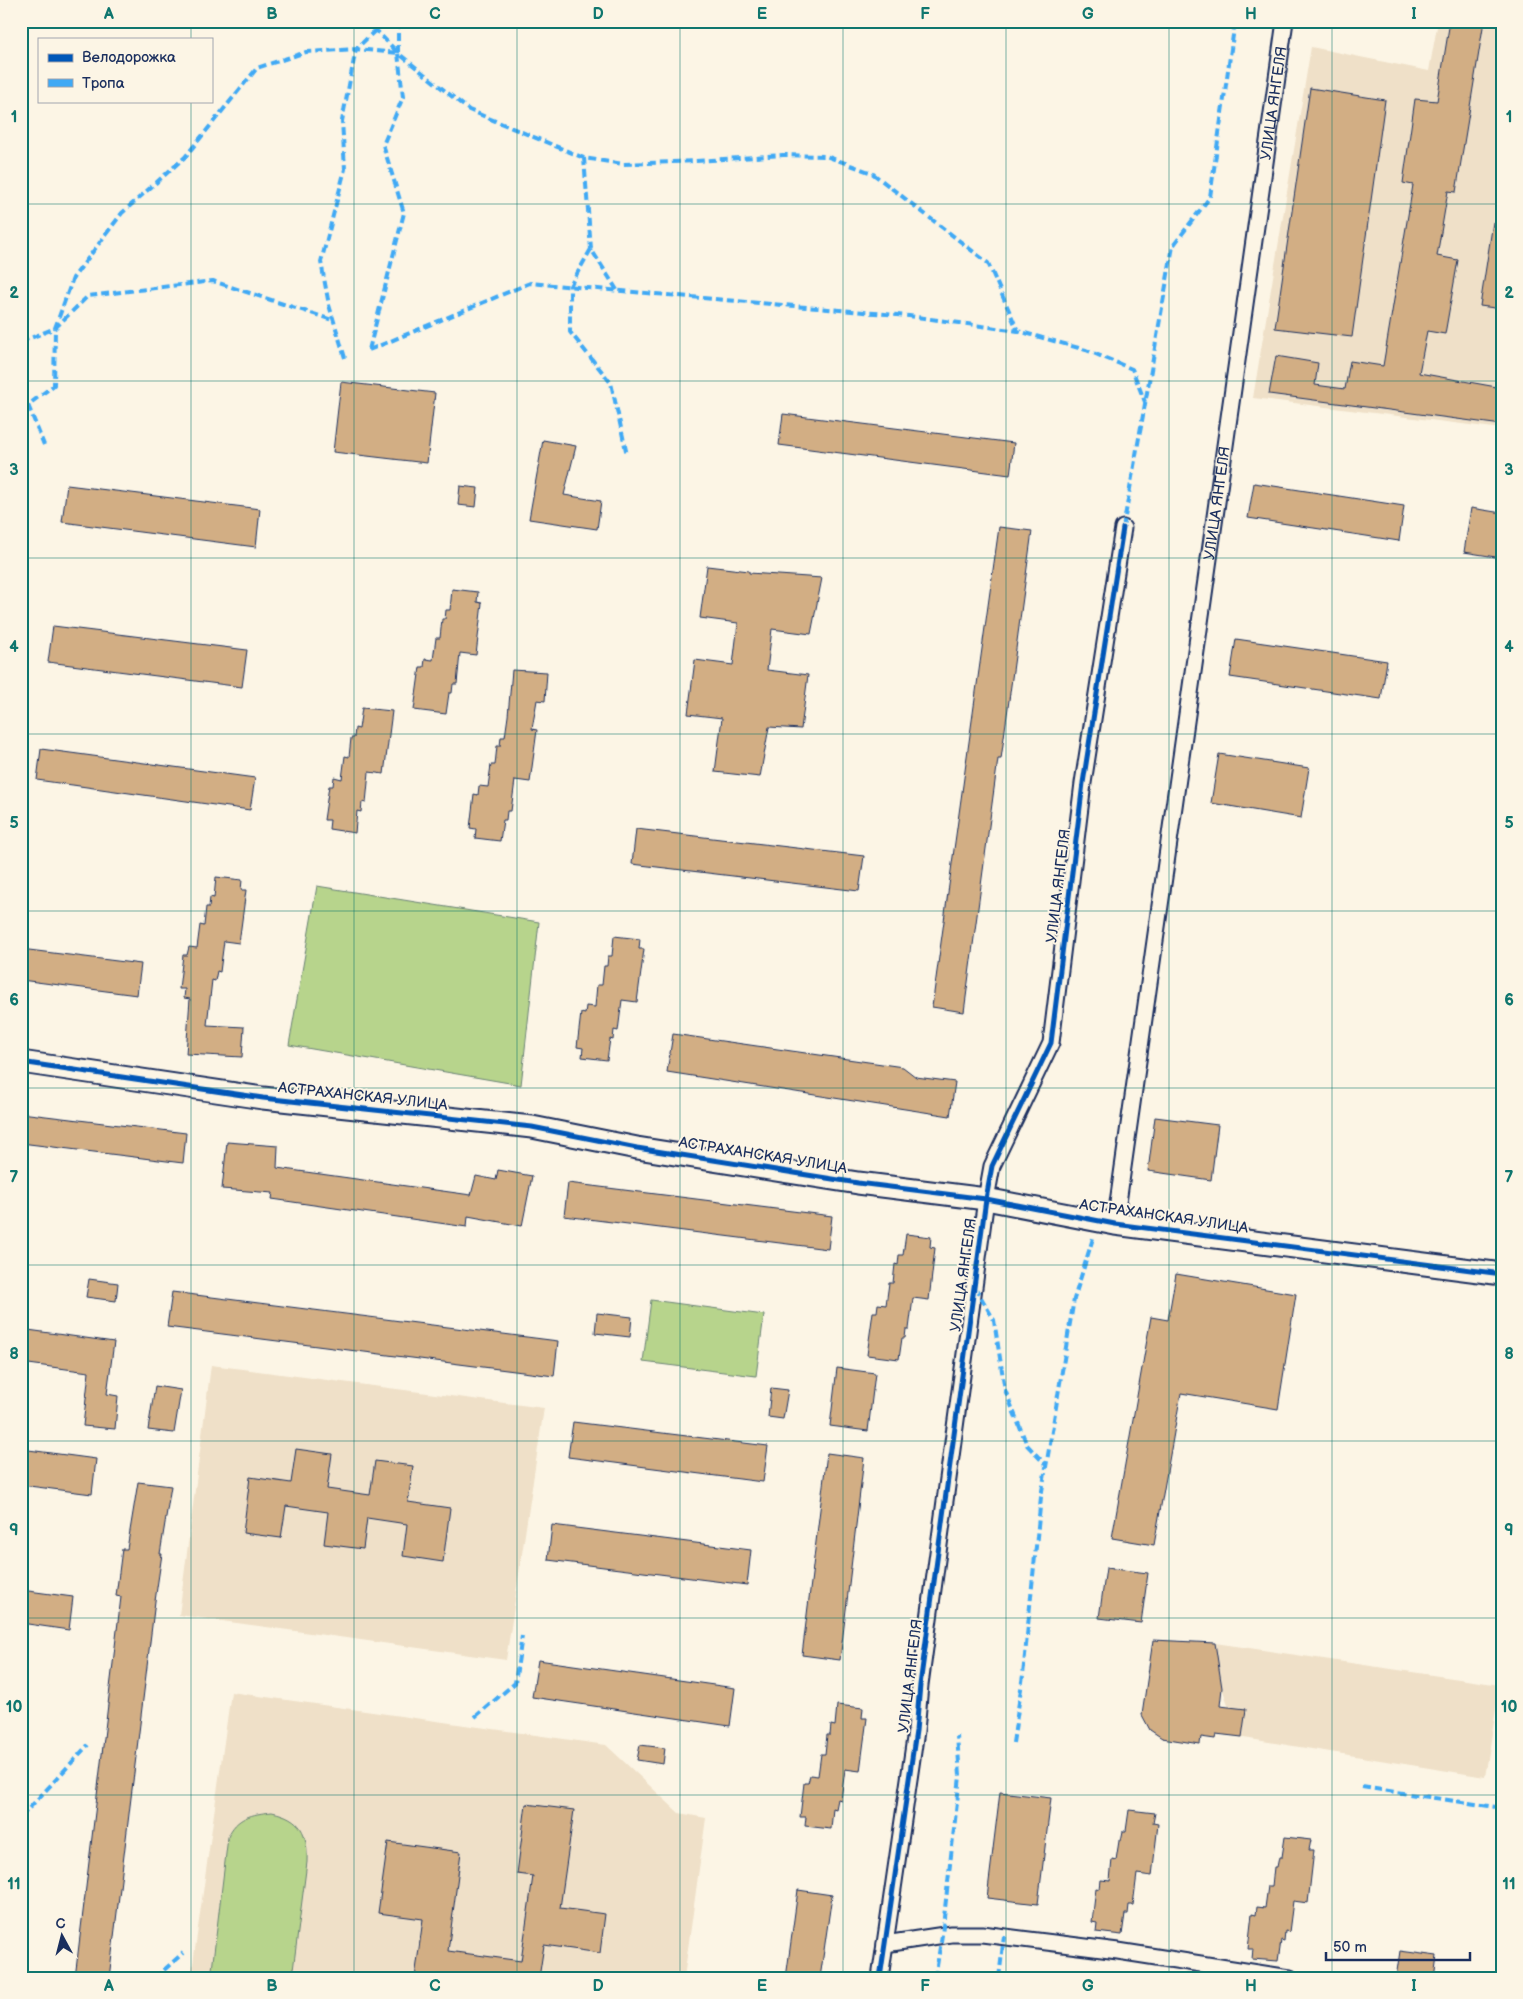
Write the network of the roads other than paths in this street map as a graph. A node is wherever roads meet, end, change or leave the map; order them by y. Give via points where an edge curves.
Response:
1 (1285, 21) edge
2 (1122, 528) dead end
3 (21, 1062) edge
4 (986, 1199) junction
5 (1115, 1224) junction
6 (1502, 1274) edge
7 (886, 1944) junction
8 (880, 1978) edge
9 (1290, 1978) edge

1 - 5 street, УЛИЦА ЯНГЕЛЯ
2 - 4 street, УЛИЦА ЯНГЕЛЯ via 1083,783 1051,1043 992,1166
3 - 4 street, АСТРАХАНСКАЯ УЛИЦА via 263,1098 532,1127 637,1148 858,1183
4 - 5 street, АСТРАХАНСКАЯ УЛИЦА
4 - 7 street, УЛИЦА ЯНГЕЛЯ
5 - 6 street, АСТРАХАНСКАЯ УЛИЦА
7 - 8 street, УЛИЦА ЯНГЕЛЯ
7 - 9 street via 951,1934 982,1934

